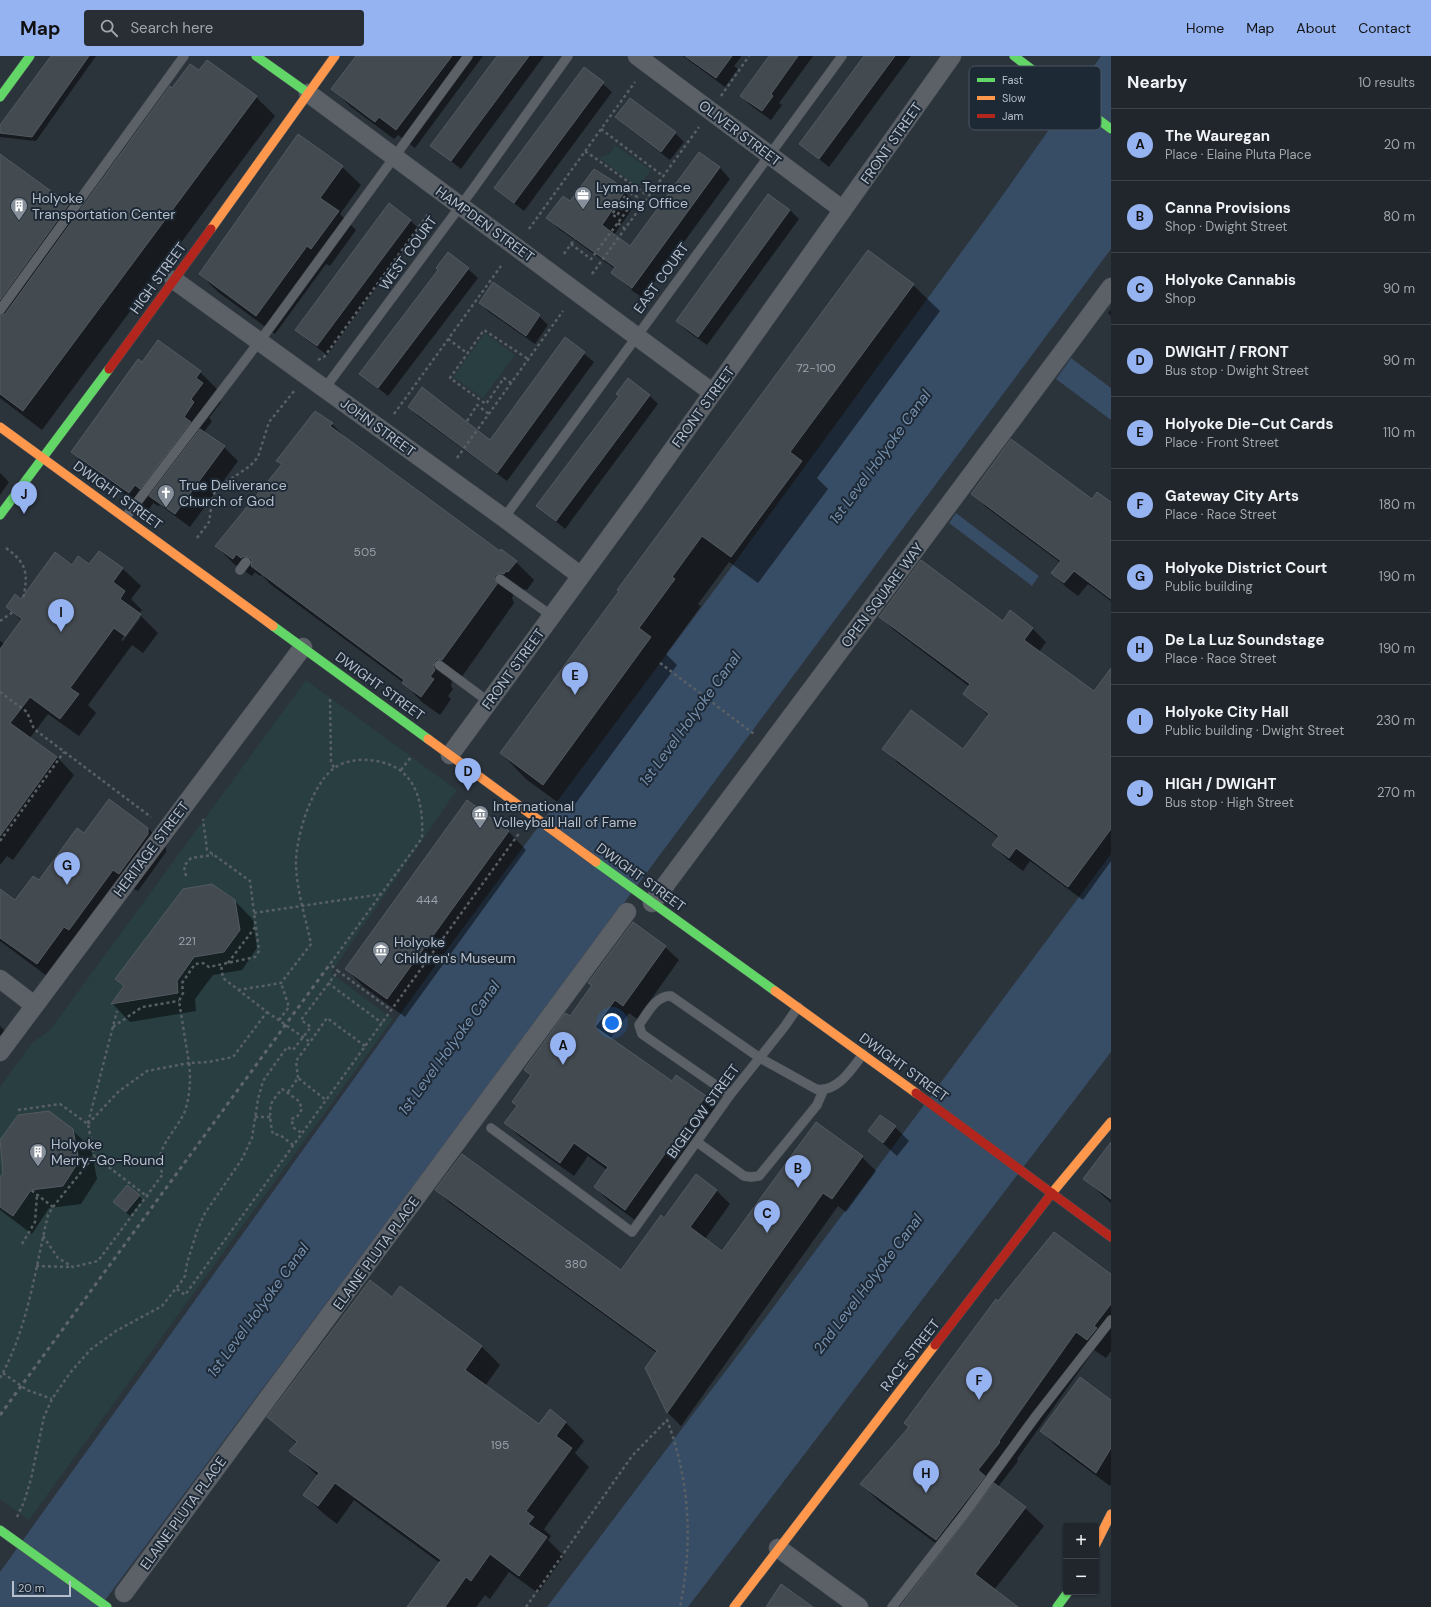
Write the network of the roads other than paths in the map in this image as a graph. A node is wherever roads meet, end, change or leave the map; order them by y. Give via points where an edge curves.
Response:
1 (30, 56) edge
2 (184, 56) edge
3 (256, 56) edge
4 (335, 56) edge
5 (468, 56) edge
6 (568, 56) edge
7 (637, 56) edge
8 (842, 56) edge
9 (952, 56) edge
10 (1014, 56) edge
11 (1028, 66) edge
12 (308, 93) junction
13 (0, 97) edge
14 (1101, 121) edge
15 (1111, 129) edge
16 (769, 154) junction
17 (395, 158) junction
18 (460, 207) junction
19 (842, 210) junction
20 (174, 280) junction
21 (1111, 287) edge
22 (0, 310) edge
23 (636, 336) junction
24 (260, 341) junction
25 (325, 388) junction
26 (713, 393) junction
27 (0, 427) edge
28 (42, 458) junction
29 (0, 515) edge
30 (125, 518) junction
31 (504, 518) junction
32 (246, 562) dead end
33 (240, 570) dead end
34 (581, 576) junction
35 (500, 579) dead end
36 (552, 616) junction
37 (303, 647) junction
38 (439, 666) dead end
39 (489, 702) junction
40 (450, 755) junction
41 (647, 900) junction
42 (628, 912) dead end
43 (0, 980) edge
44 (34, 1004) junction
45 (798, 1007) junction
46 (0, 1052) edge
47 (863, 1054) junction
48 (760, 1058) junction
49 (823, 1090) junction
50 (730, 1095) junction
51 (1111, 1122) edge
52 (491, 1128) dead end
53 (698, 1142) junction
54 (1052, 1194) junction
55 (1111, 1237) edge
56 (1111, 1320) edge
57 (1111, 1514) edge
58 (4, 1535) edge
59 (1099, 1538) edge
60 (778, 1548) junction
61 (124, 1593) dead end
62 (1066, 1595) edge
63 (107, 1607) edge
64 (734, 1607) edge
65 (859, 1607) edge
66 (892, 1607) edge
67 (1057, 1607) edge

1 - 13 street
2 - 22 lane
3 - 12 street, HAMPDEN STREET
4 - 12 street, HIGH STREET
5 - 17 lane
6 - 18 lane, WEST COURT
7 - 16 street, OLIVER STREET
8 - 16 lane, EAST COURT
9 - 19 street, FRONT STREET
10 - 11 street
12 - 17 street, HAMPDEN STREET
12 - 20 street, HIGH STREET
14 - 15 street
16 - 19 street, OLIVER STREET
16 - 23 lane, EAST COURT
17 - 18 street, HAMPDEN STREET
17 - 24 lane
18 - 23 street, HAMPDEN STREET
18 - 25 lane, WEST COURT
19 - 26 street, FRONT STREET
20 - 24 street, JOHN STREET
20 - 28 street, HIGH STREET
21 - 41 street, OPEN SQUARE WAY
23 - 26 street, HAMPDEN STREET
23 - 31 lane, EAST COURT
24 - 25 street, JOHN STREET
24 - 30 lane
25 - 31 street, JOHN STREET
26 - 34 street, FRONT STREET
27 - 28 street, DWIGHT STREET
28 - 29 street, HIGH STREET
28 - 30 street, DWIGHT STREET
30 - 37 street, DWIGHT STREET
31 - 34 street, JOHN STREET
32 - 33 lane
34 - 36 street, FRONT STREET
35 - 36 lane
36 - 39 street, FRONT STREET
37 - 40 street, DWIGHT STREET
37 - 44 street, HERITAGE STREET
38 - 39 lane
39 - 40 street, FRONT STREET
40 - 41 street, DWIGHT STREET
41 - 45 street, DWIGHT STREET
42 - 61 street, ELAINE PLUTA PLACE
43 - 44 street
44 - 46 street, HERITAGE STREET
45 - 47 street, DWIGHT STREET
45 - 48 lane, BIGELOW STREET
47 - 49 lane via 835,1086
47 - 54 street, DWIGHT STREET
48 - 49 lane via 816,1089
48 - 50 lane, BIGELOW STREET
48 - 50 lane via 671,996 658,999 639,1025 642,1034
49 - 53 lane via 817,1105 759,1176 744,1176
50 - 53 lane, BIGELOW STREET
51 - 54 street, RACE STREET
52 - 53 lane, BIGELOW STREET via 632,1232
54 - 55 street, DWIGHT STREET
54 - 60 street, RACE STREET
56 - 66 lane
57 - 59 street
58 - 63 street
60 - 64 street, RACE STREET
60 - 65 street
62 - 67 street

